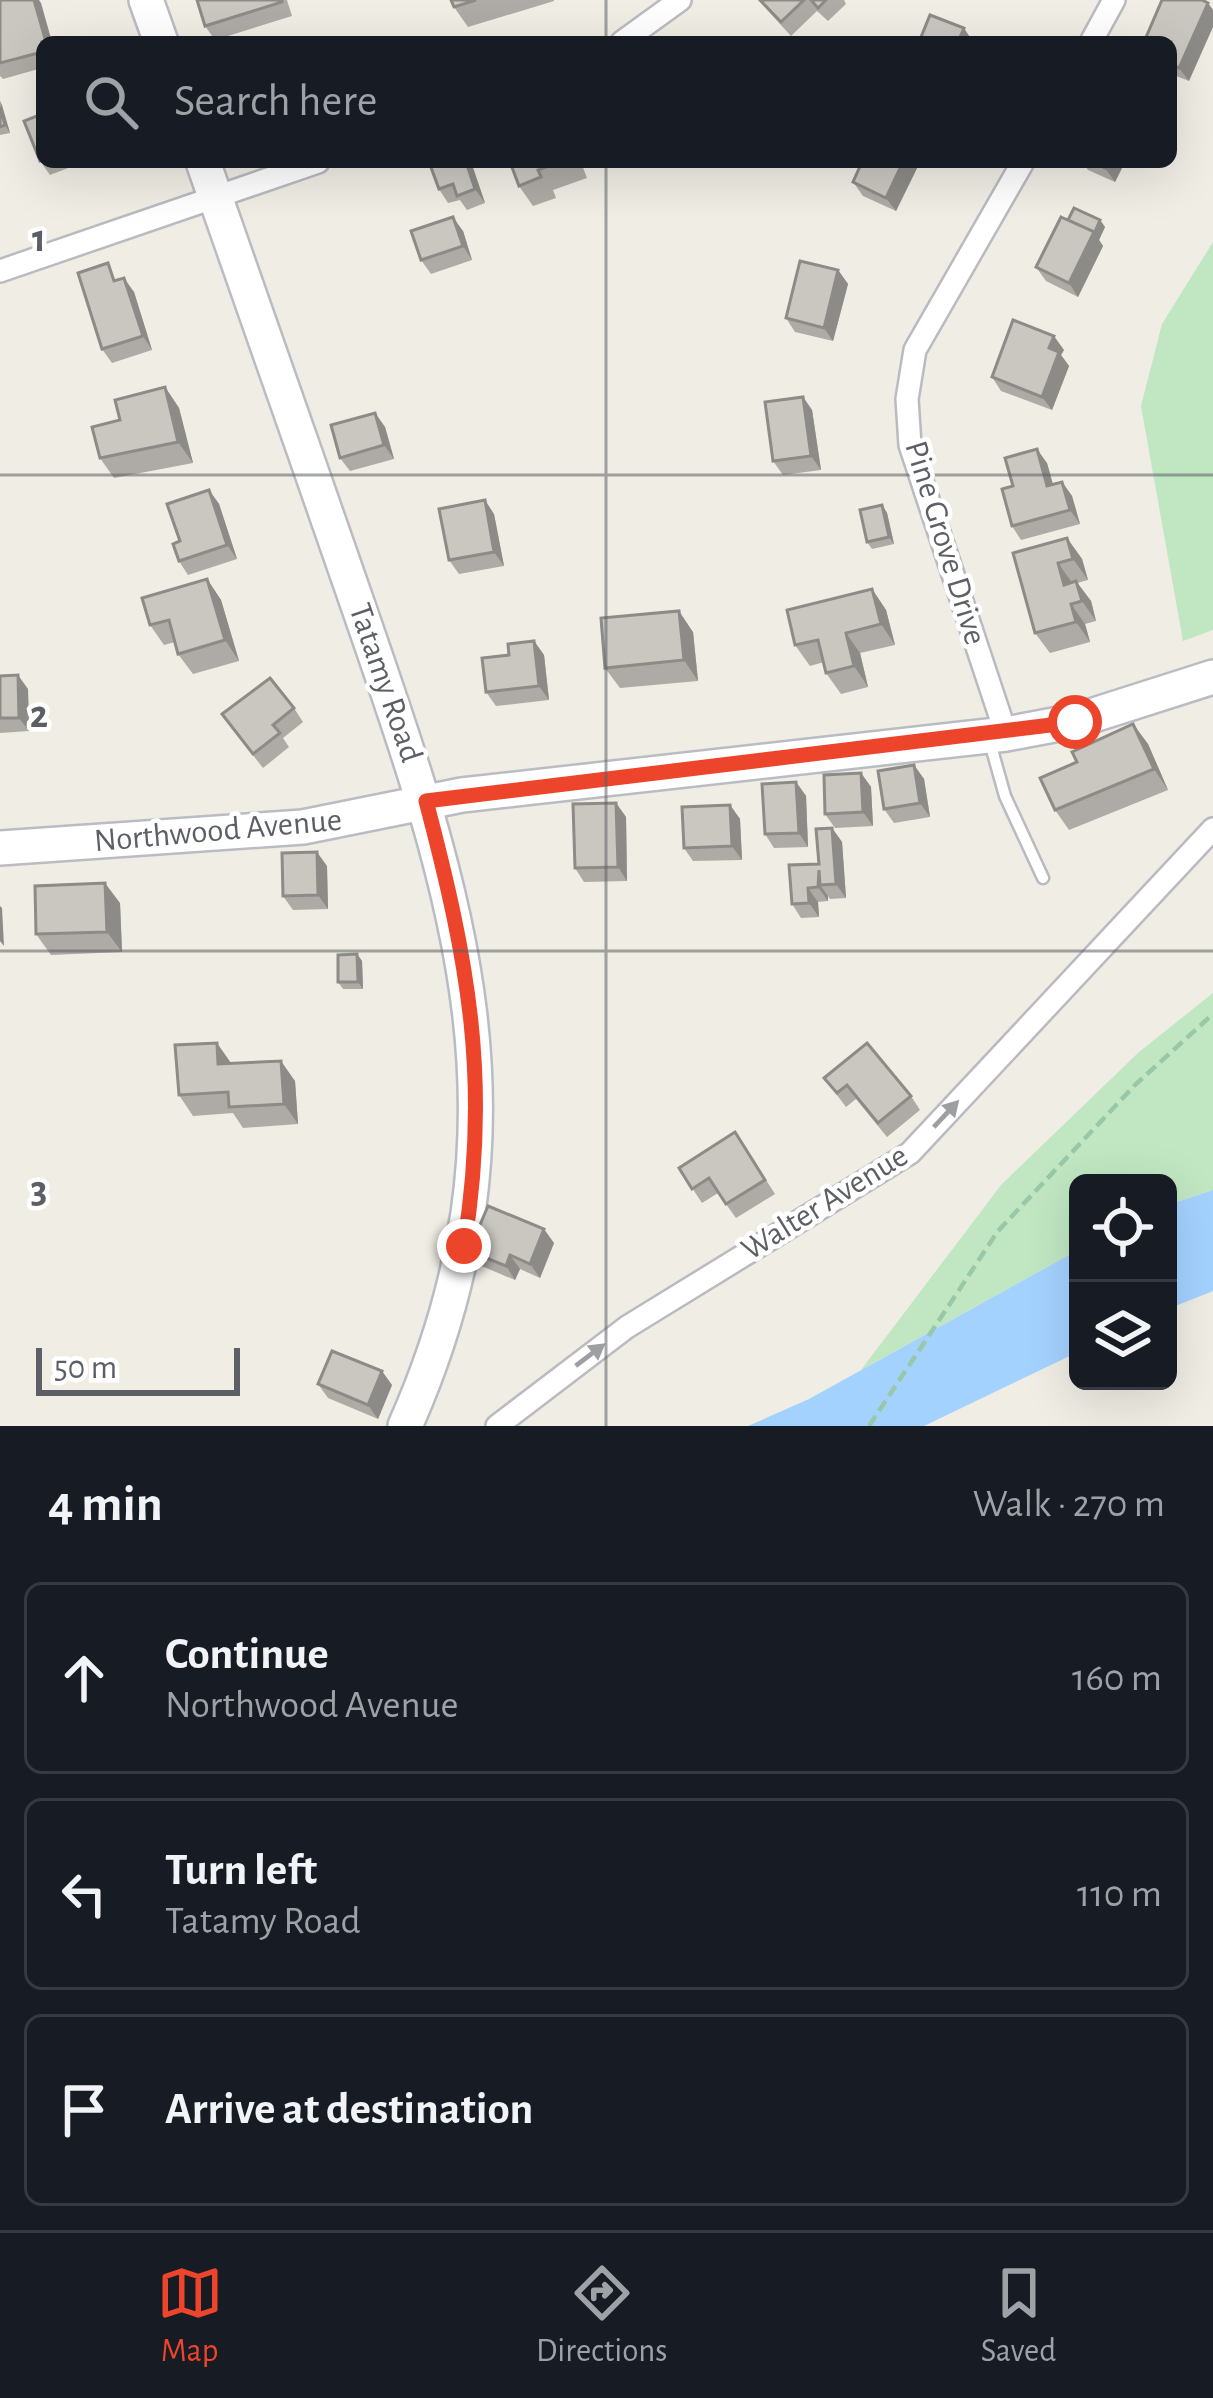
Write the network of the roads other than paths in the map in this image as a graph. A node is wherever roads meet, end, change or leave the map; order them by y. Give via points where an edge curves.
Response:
1 (146, 0) edge
2 (680, 0) edge
3 (1114, 0) edge
4 (159, 36) edge
5 (630, 36) edge
6 (1094, 36) edge
7 (205, 168) edge
8 (300, 168) edge
9 (1020, 168) edge
10 (216, 196) junction
11 (0, 271) edge
12 (1213, 676) edge
13 (997, 735) junction
14 (426, 801) junction
15 (1213, 830) edge
16 (0, 848) edge
17 (1043, 878) dead end
18 (405, 1426) edge
19 (497, 1426) edge

1 - 4 main road
2 - 5 street
3 - 6 street
7 - 10 main road, Tatamy Road
8 - 10 street
9 - 13 street, Pine Grove Drive via 915,350 907,399 910,445
10 - 11 street
10 - 14 main road, Tatamy Road
12 - 13 main road, Northwood Avenue via 1075,722
13 - 14 main road, Northwood Avenue
13 - 17 lane via 1005,796
14 - 16 main road, Northwood Avenue via 303,827
14 - 18 main road, Tatamy Road via 463,942 478,1075 476,1171 442,1336
19 -> 15 street, Walter Avenue via 627,1327 910,1153

